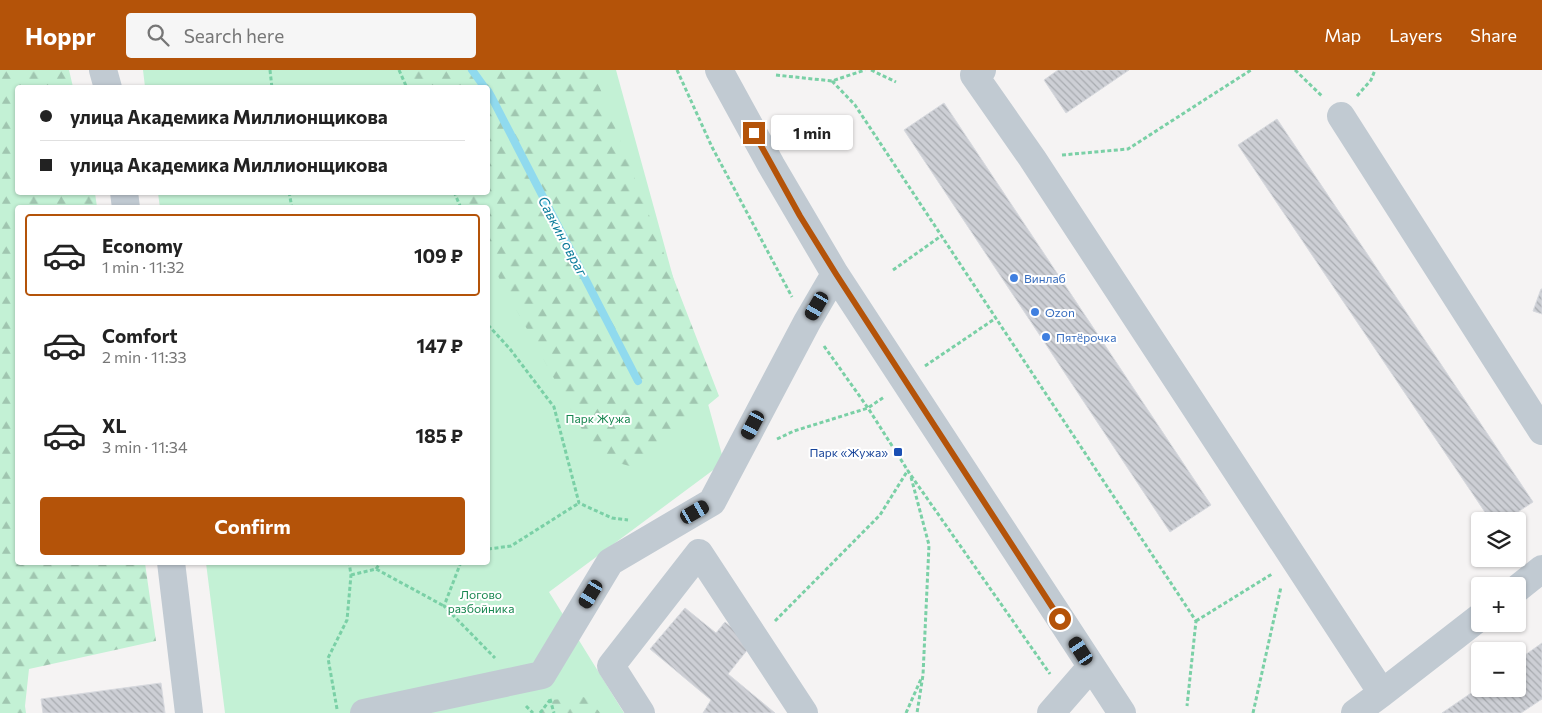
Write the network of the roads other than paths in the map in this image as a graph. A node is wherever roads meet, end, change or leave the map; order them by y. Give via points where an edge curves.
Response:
1 (103, 70) edge
2 (719, 70) edge
3 (982, 70) edge
4 (107, 85) edge
5 (1341, 116) road end
6 (836, 274) junction
7 (1542, 431) edge
8 (172, 565) edge
9 (1542, 569) edge
10 (1526, 582) edge
11 (1471, 625) edge
12 (1091, 667) junction
13 (1382, 693) junction
14 (1058, 705) edge
15 (189, 713) edge
16 (364, 713) edge
17 (641, 713) edge
18 (804, 713) edge
19 (1122, 713) edge
20 (1355, 713) edge

1 - 4 street
2 - 6 street
3 - 13 street via 974,75 1032,158 1287,558
5 - 7 street
6 - 12 street
6 - 16 street via 712,502 610,562 542,675
8 - 15 street
9 - 10 street
11 - 13 street
12 - 14 street
12 - 19 street
13 - 20 street
17 - 18 street via 611,666 699,553

